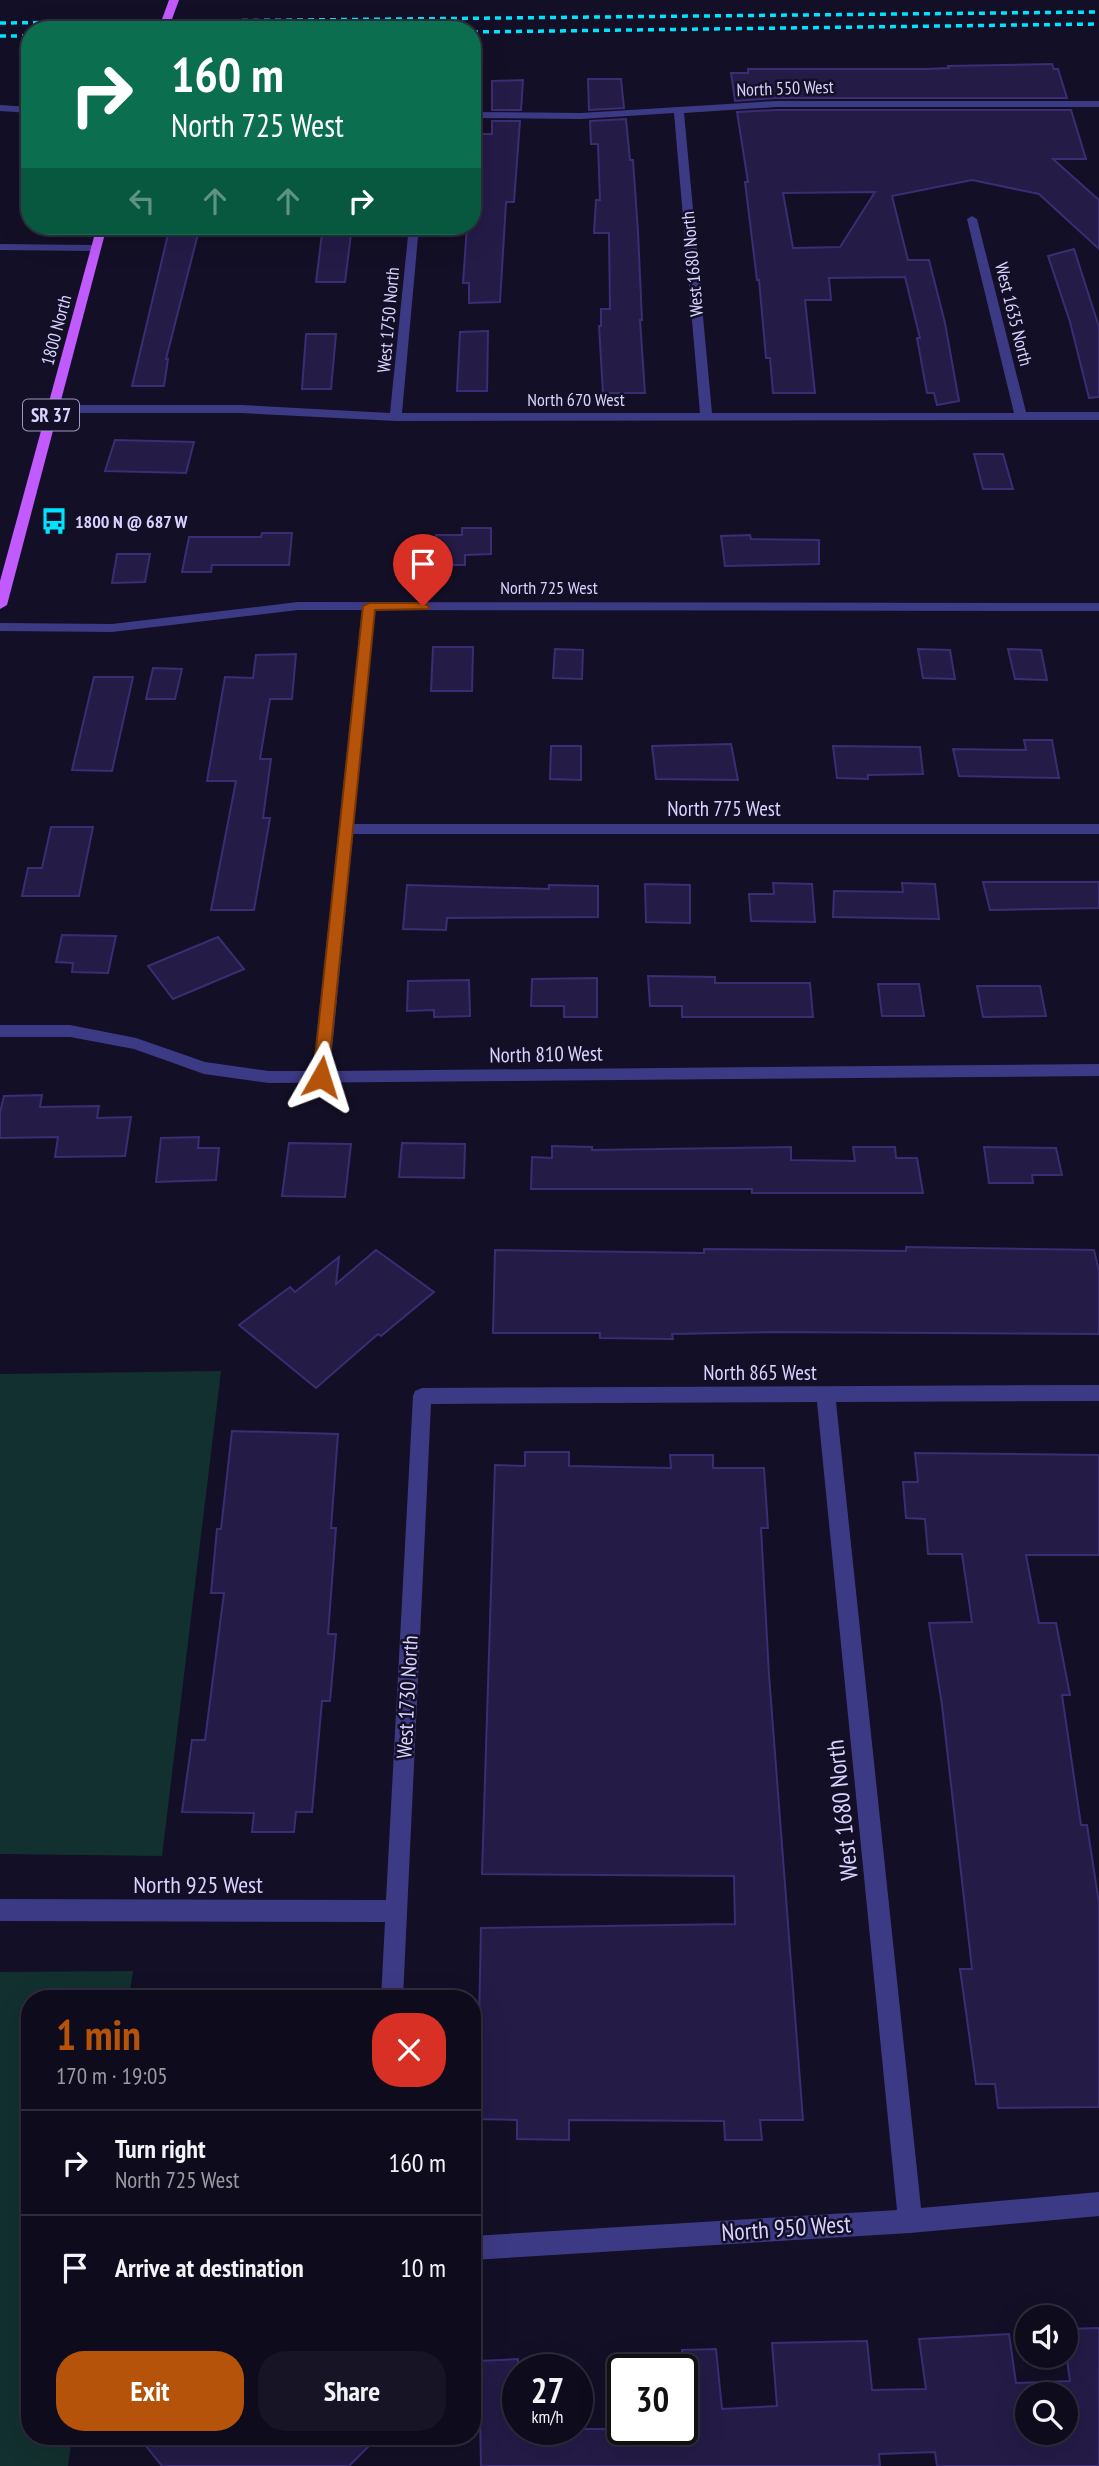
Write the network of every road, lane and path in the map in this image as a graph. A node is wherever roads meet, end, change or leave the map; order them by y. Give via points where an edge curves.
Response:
1 (174, 0) edge
2 (166, 21) edge
3 (1099, 104) edge
4 (0, 108) edge
5 (21, 109) edge
6 (679, 111) junction
7 (481, 115) edge
8 (972, 219) dead end
9 (99, 235) edge
10 (413, 235) edge
11 (0, 247) edge
12 (95, 248) junction
13 (52, 410) junction
14 (1021, 416) junction
15 (1099, 416) edge
16 (396, 417) junction
17 (706, 417) junction
18 (0, 605) edge
19 (369, 606) junction
20 (1099, 607) edge
21 (0, 627) edge
22 (348, 829) junction
23 (1099, 829) edge
24 (0, 1031) edge
25 (1099, 1070) edge
26 (321, 1077) junction
27 (1099, 1393) edge
28 (826, 1394) junction
29 (422, 1396) joint
30 (0, 1910) edge
31 (396, 1911) junction
32 (392, 1990) edge
33 (1099, 2204) edge
34 (910, 2221) junction
35 (481, 2247) edge

1 - 2 main road
3 - 6 street, North 550 West via 776,104
4 - 5 street
6 - 7 street, North 550 West
6 - 17 street, West 1680 North
8 - 14 street, West 1635 North
9 - 12 main road, 1800 North / SR 37
10 - 16 street, West 1750 North
11 - 12 street
12 - 13 main road, 1800 North / SR 37
13 - 16 street, North 670 West via 241,410
13 - 18 main road, 1800 North / SR 37
14 - 15 street, North 670 West
14 - 17 street, North 670 West
16 - 17 street, North 670 West
19 - 20 street, North 725 West
19 - 21 street, North 725 West via 298,606 112,628
19 - 22 street
22 - 23 street, North 775 West
22 - 26 street
24 - 26 street, North 810 West via 70,1031 136,1044 204,1068 269,1077
25 - 26 street, North 810 West
27 - 28 street, North 865 West
28 - 29 street, North 865 West
28 - 34 street, West 1680 North
29 - 31 street, West 1730 North
30 - 31 street, North 925 West
31 - 32 street, West 1730 North
33 - 34 street, North 950 West
34 - 35 street, North 950 West

